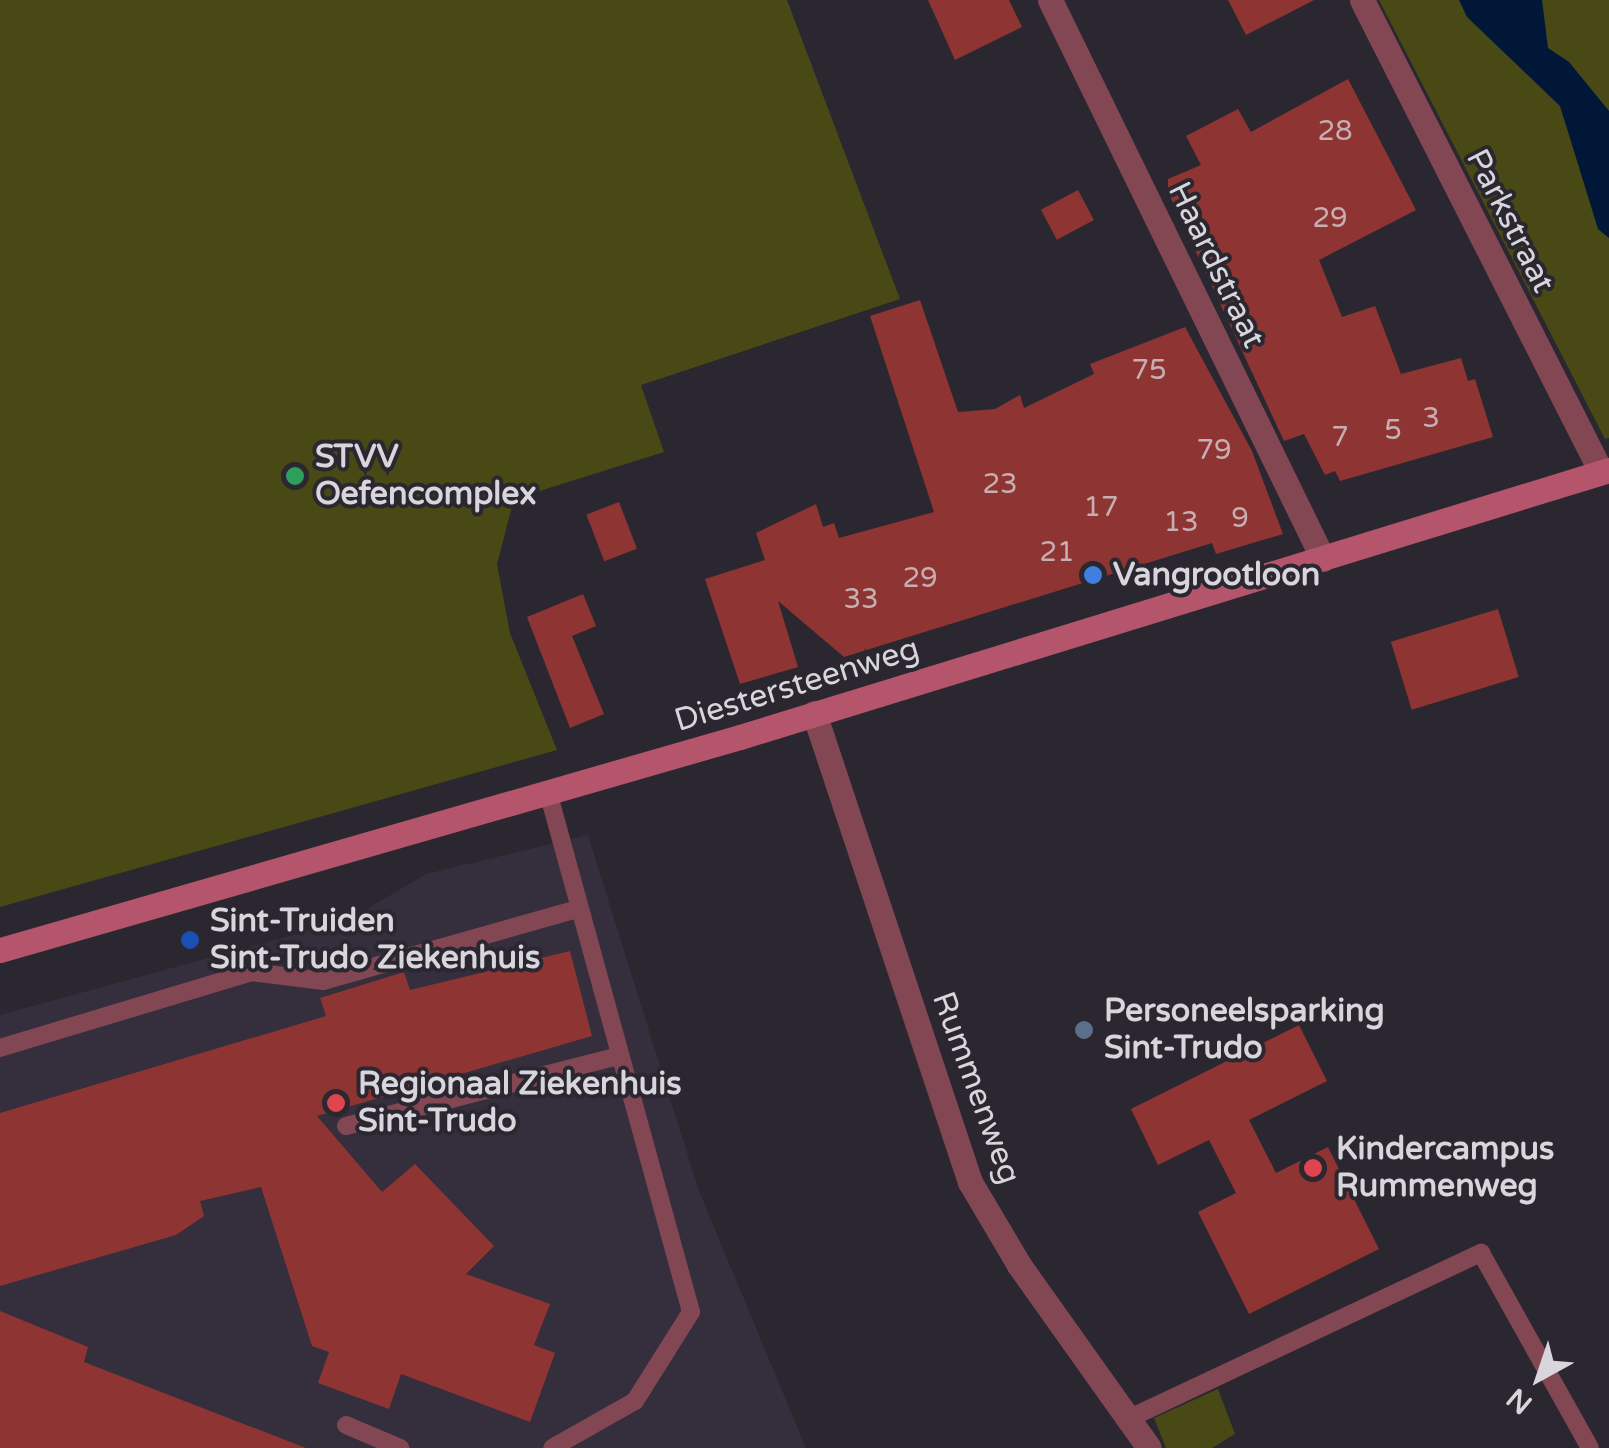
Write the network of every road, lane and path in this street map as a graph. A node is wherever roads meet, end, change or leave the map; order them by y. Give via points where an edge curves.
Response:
1 (1050, 0) edge
2 (1362, 0) edge
3 (1605, 471) edge
4 (1324, 559) junction
5 (814, 713) junction
6 (548, 792) junction
7 (577, 909) junction
8 (0, 950) edge
9 (0, 1048) edge
10 (618, 1056) junction
11 (346, 1126) dead end
12 (1132, 1417) junction
13 (346, 1426) dead end
14 (400, 1448) edge
15 (552, 1448) edge
16 (1150, 1448) edge
17 (1590, 1448) edge

1 - 4 street, Haardstraat
2 - 3 street, Parkstraat
3 - 4 main road, Diestersteenweg
4 - 5 main road, Diestersteenweg
5 - 6 main road, Diestersteenweg
5 - 12 street, Rummenweg via 970,1182 1019,1265
6 - 7 lane
6 - 8 main road, Diestersteenweg
7 - 9 lane via 323,981 250,972
7 - 10 lane
10 - 11 lane
10 - 15 lane via 691,1312 634,1401
12 - 16 street, Rummenweg
12 - 17 lane via 1481,1253
13 - 14 lane

